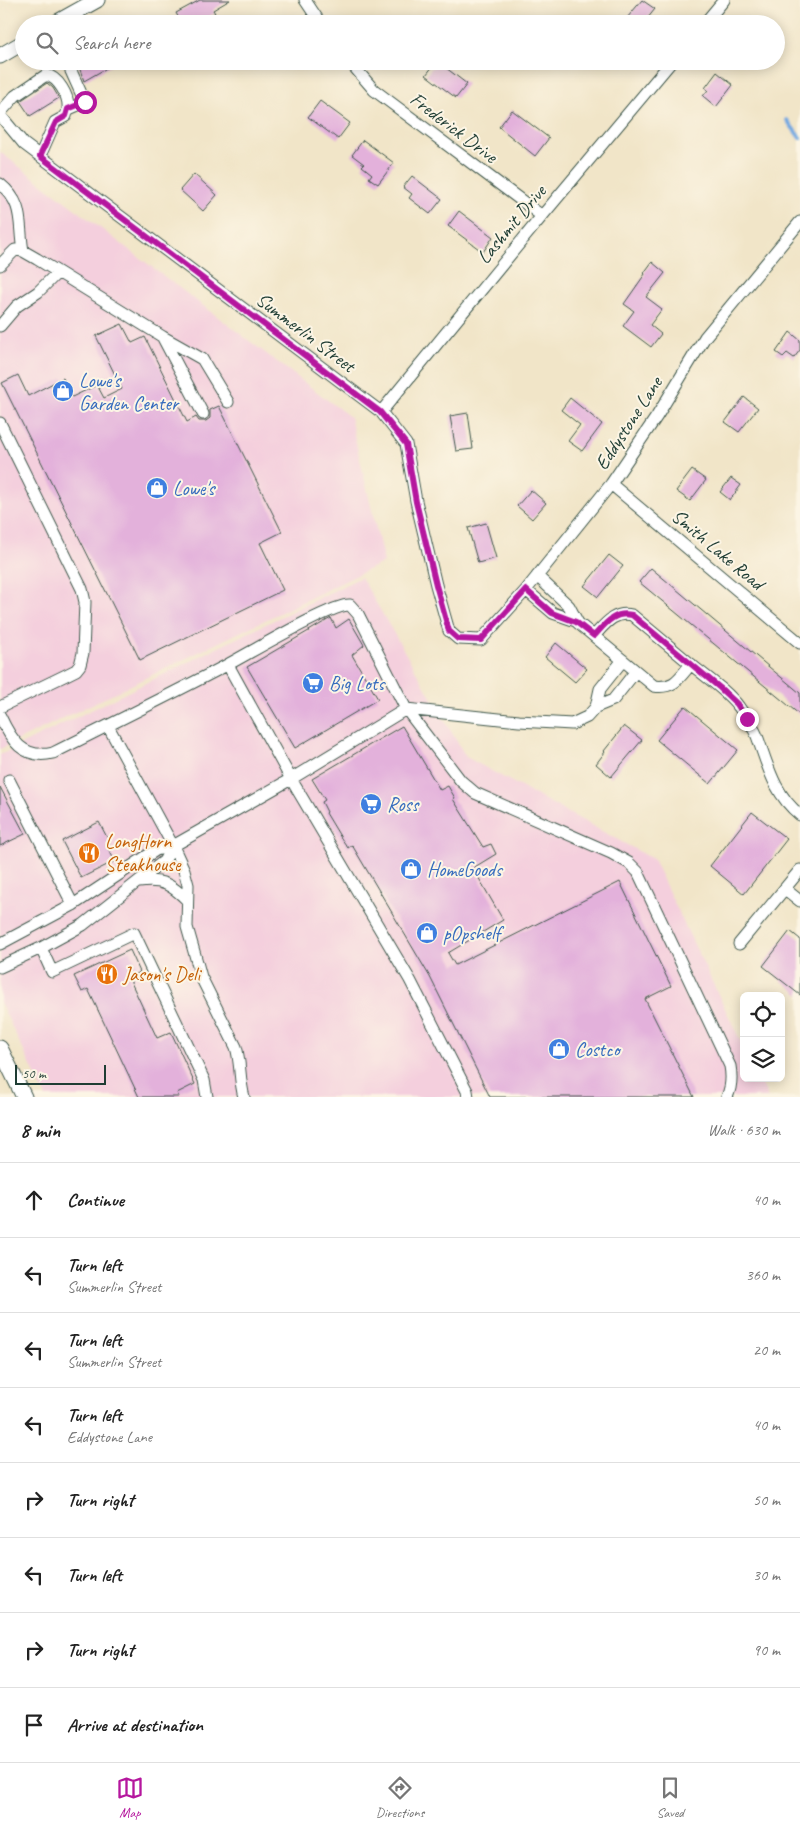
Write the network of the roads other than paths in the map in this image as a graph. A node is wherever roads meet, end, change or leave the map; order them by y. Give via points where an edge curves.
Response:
1 (97, 0) edge
2 (306, 0) edge
3 (721, 1) edge
4 (79, 4) edge
5 (65, 15) edge
6 (315, 15) edge
7 (711, 15) edge
8 (15, 47) edge
9 (0, 56) edge
10 (71, 70) edge
11 (357, 70) edge
12 (664, 70) edge
13 (68, 109) junction
14 (0, 114) edge
15 (40, 156) junction
16 (0, 184) edge
17 (542, 216) junction
18 (800, 222) edge
19 (23, 251) junction
20 (0, 265) edge
21 (56, 273) junction
22 (0, 326) edge
23 (163, 338) junction
24 (228, 402) dead end
25 (380, 412) junction
26 (203, 414) dead end
27 (0, 423) edge
28 (611, 484) junction
29 (537, 576) junction
30 (526, 590) junction
31 (576, 622) junction
32 (594, 636) junction
33 (481, 640) joint
34 (800, 642) edge
35 (623, 660) junction
36 (691, 664) junction
37 (228, 665) junction
38 (636, 671) junction
39 (0, 707) edge
40 (596, 707) junction
41 (406, 709) junction
42 (0, 716) edge
43 (108, 726) junction
44 (291, 779) junction
45 (10, 780) dead end
46 (800, 815) edge
47 (173, 846) junction
48 (800, 870) edge
49 (139, 882) junction
50 (785, 889) junction
51 (188, 900) junction
52 (800, 901) edge
53 (73, 905) junction
54 (0, 944) edge
55 (739, 944) dead end
56 (40, 948) junction
57 (0, 967) edge
58 (0, 1048) edge
59 (24, 1097) edge
60 (207, 1097) edge
61 (244, 1097) edge
62 (468, 1097) edge
63 (727, 1097) edge

1 - 4 main road
2 - 6 street
3 - 7 street
4 - 5 main road
8 - 9 main road
10 - 13 street via 85,102
11 - 17 street, Frederick Drive via 374,90
12 - 17 street, Lashmit Drive
13 - 14 street via 64,91 52,76 46,75 15,96
13 - 15 street via 66,116 56,122
14 - 15 street, Summerlin Street via 24,144
15 - 25 street, Summerlin Street
16 - 19 street via 14,197 18,207
17 - 25 street, Lashmit Drive
18 - 28 street, Eddystone Lane via 705,337
19 - 20 street via 11,252
19 - 21 street
21 - 22 street via 38,292 17,306
21 - 23 street
23 - 24 street via 202,360
23 - 26 street
25 - 33 street, Summerlin Street via 406,444 416,502 449,631 458,639
27 - 39 street via 82,589 85,602 83,653 76,670
28 - 29 street, Eddystone Lane
28 - 34 street, Smith Lake Road
29 - 30 street, Eddystone Lane
29 - 31 street via 569,606
30 - 31 street via 552,613
30 - 33 street, Eddystone Lane
31 - 32 street
32 - 35 street
32 - 36 street via 615,616 632,615
35 - 38 street
35 - 40 street via 600,689
36 - 38 street via 674,684 664,688 654,686
36 - 46 street via 737,704 756,734 780,794
37 - 41 street via 324,613 350,605 358,614
37 - 43 street
37 - 44 street
38 - 40 street via 613,700
40 - 41 street via 587,717 572,724
41 - 44 street
41 - 63 street via 461,782 475,793 611,854 638,872 730,1066 731,1089
42 - 43 street via 16,744 33,754 43,755
43 - 47 street
44 - 47 street
44 - 62 street via 410,980
45 - 53 street
47 - 49 street via 164,861
47 - 51 street via 184,870
47 - 53 street via 156,850
48 - 50 street
49 - 51 street via 166,883
49 - 56 street via 83,925
50 - 52 street
50 - 55 street
51 - 61 street via 187,927 194,955 201,977 236,1047
53 - 54 street
56 - 57 street
56 - 60 street via 52,972 134,933 204,1080
58 - 59 main road

